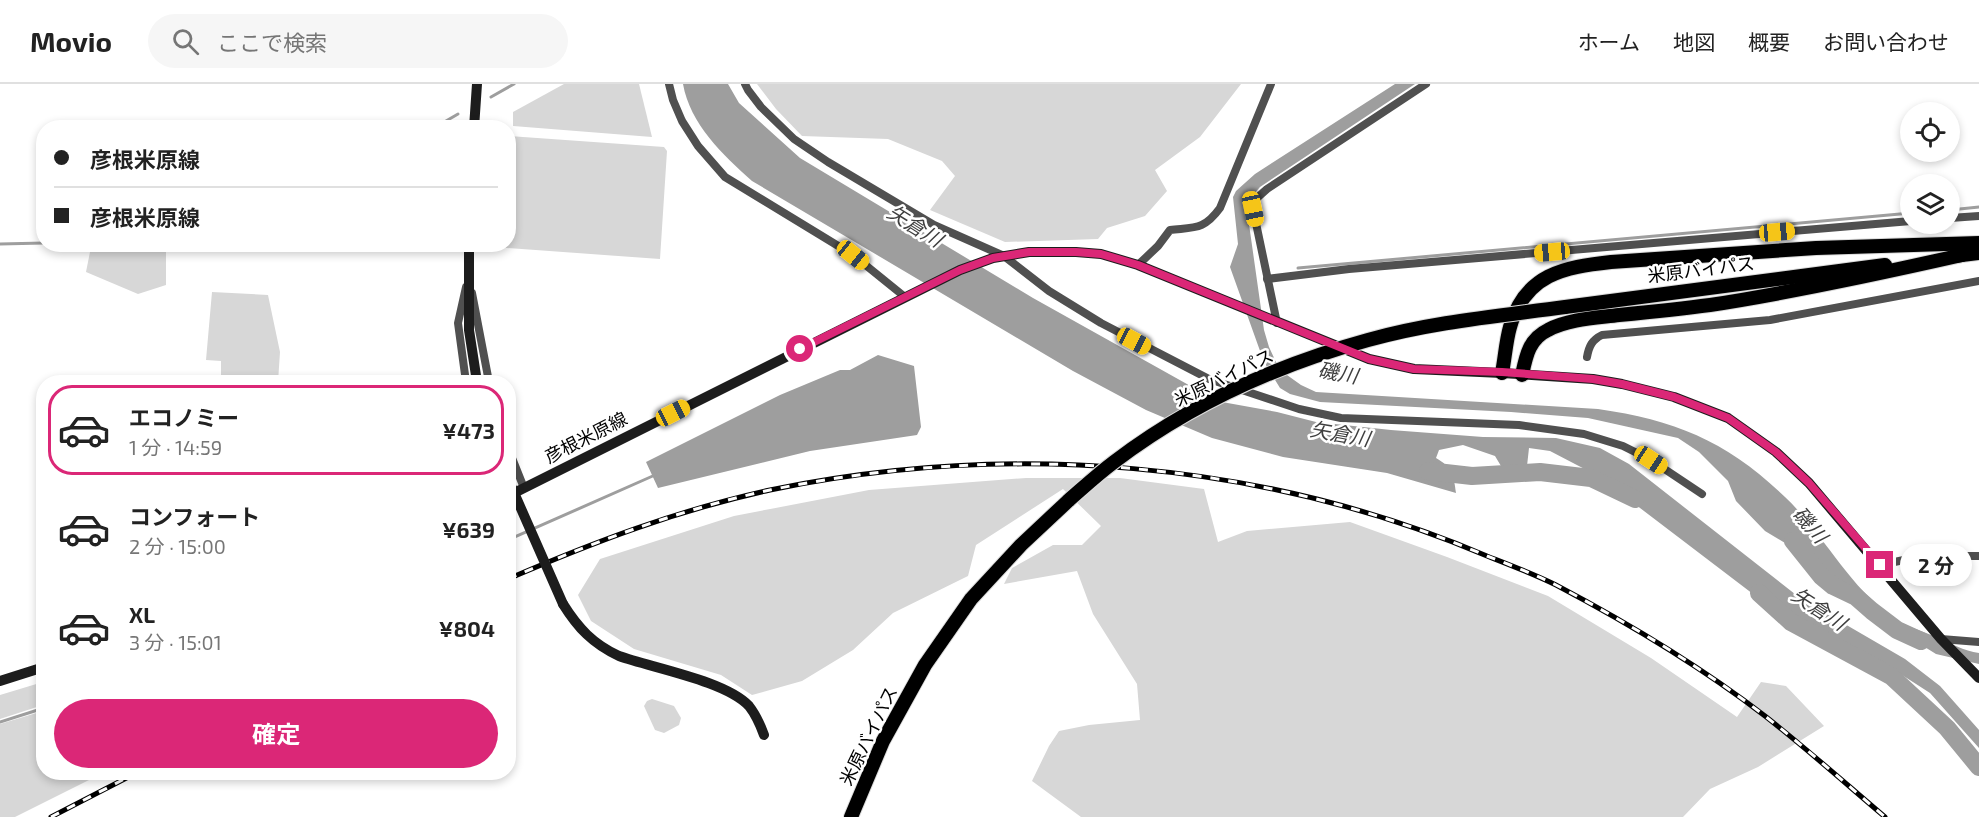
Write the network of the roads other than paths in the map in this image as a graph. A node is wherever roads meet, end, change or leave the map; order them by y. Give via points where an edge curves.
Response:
1 (477, 84) edge
2 (669, 84) edge
3 (745, 84) edge
4 (1271, 84) edge
5 (1426, 84) edge
6 (475, 120) edge
7 (1979, 216) edge
8 (1960, 217) edge
9 (1900, 222) edge
10 (1979, 243) edge
11 (469, 252) edge
12 (1979, 253) edge
13 (1962, 255) junction
14 (998, 257) junction
15 (1138, 265) junction
16 (469, 277) junction
17 (1267, 279) junction
18 (1979, 281) edge
19 (905, 297) junction
20 (1272, 321) junction
21 (1587, 357) dead end
22 (1502, 372) junction
23 (464, 375) edge
24 (476, 375) edge
25 (488, 375) edge
26 (1522, 375) junction
27 (516, 468) edge
28 (524, 488) junction
29 (516, 492) edge
30 (1702, 494) dead end
31 (516, 497) edge
32 (1979, 556) edge
33 (1880, 565) junction
34 (1941, 639) junction
35 (1979, 642) edge
36 (36, 670) edge
37 (1979, 678) edge
38 (0, 681) edge
39 (764, 735) dead end
40 (851, 817) edge

1 - 6 main road
2 - 19 street via 682,121 725,177 853,255
3 - 14 street via 761,107 794,139 934,225
4 - 15 street via 1220,208 1200,227 1170,230
5 - 17 street via 1257,198 1253,209
7 - 8 street
9 - 17 street
10 - 22 highway via 1816,248 1611,262 1561,270 1546,276 1522,299 1510,326
11 - 16 main road
12 - 13 highway, 米原バイパス
13 - 26 highway via 1767,297 1563,324 1536,337
13 - 40 highway, 米原バイパス, bridge via 1438,324 1305,359 1197,408 1114,462 1069,500 971,599 925,665 883,741
14 - 15 main road, 彦根米原線 via 1029,252 1076,252 1101,254
14 - 19 main road, 彦根米原線 via 960,270
14 - 30 street via 1101,323 1209,379 1299,409 1341,418 1519,425 1584,434 1651,460
15 - 20 main road, 彦根米原線
16 - 23 street via 458,323
16 - 24 main road via 469,330
16 - 25 street
17 - 20 street
18 - 21 street via 1770,320 1602,335 1588,346
19 - 28 main road, 彦根米原線
20 - 22 main road, 彦根米原線 via 1369,359 1403,367
22 - 26 main road, 彦根米原線
26 - 33 main road, 彦根米原線 via 1622,384 1674,397 1728,418 1776,452 1809,483
27 - 28 street
28 - 29 main road, 彦根米原線
31 - 39 main road, bridge via 563,604 587,637 619,656 732,693 748,705
32 - 33 street via 1923,556
33 - 34 main road, 彦根米原線
34 - 35 street
34 - 37 main road, 彦根米原線
36 - 38 main road

